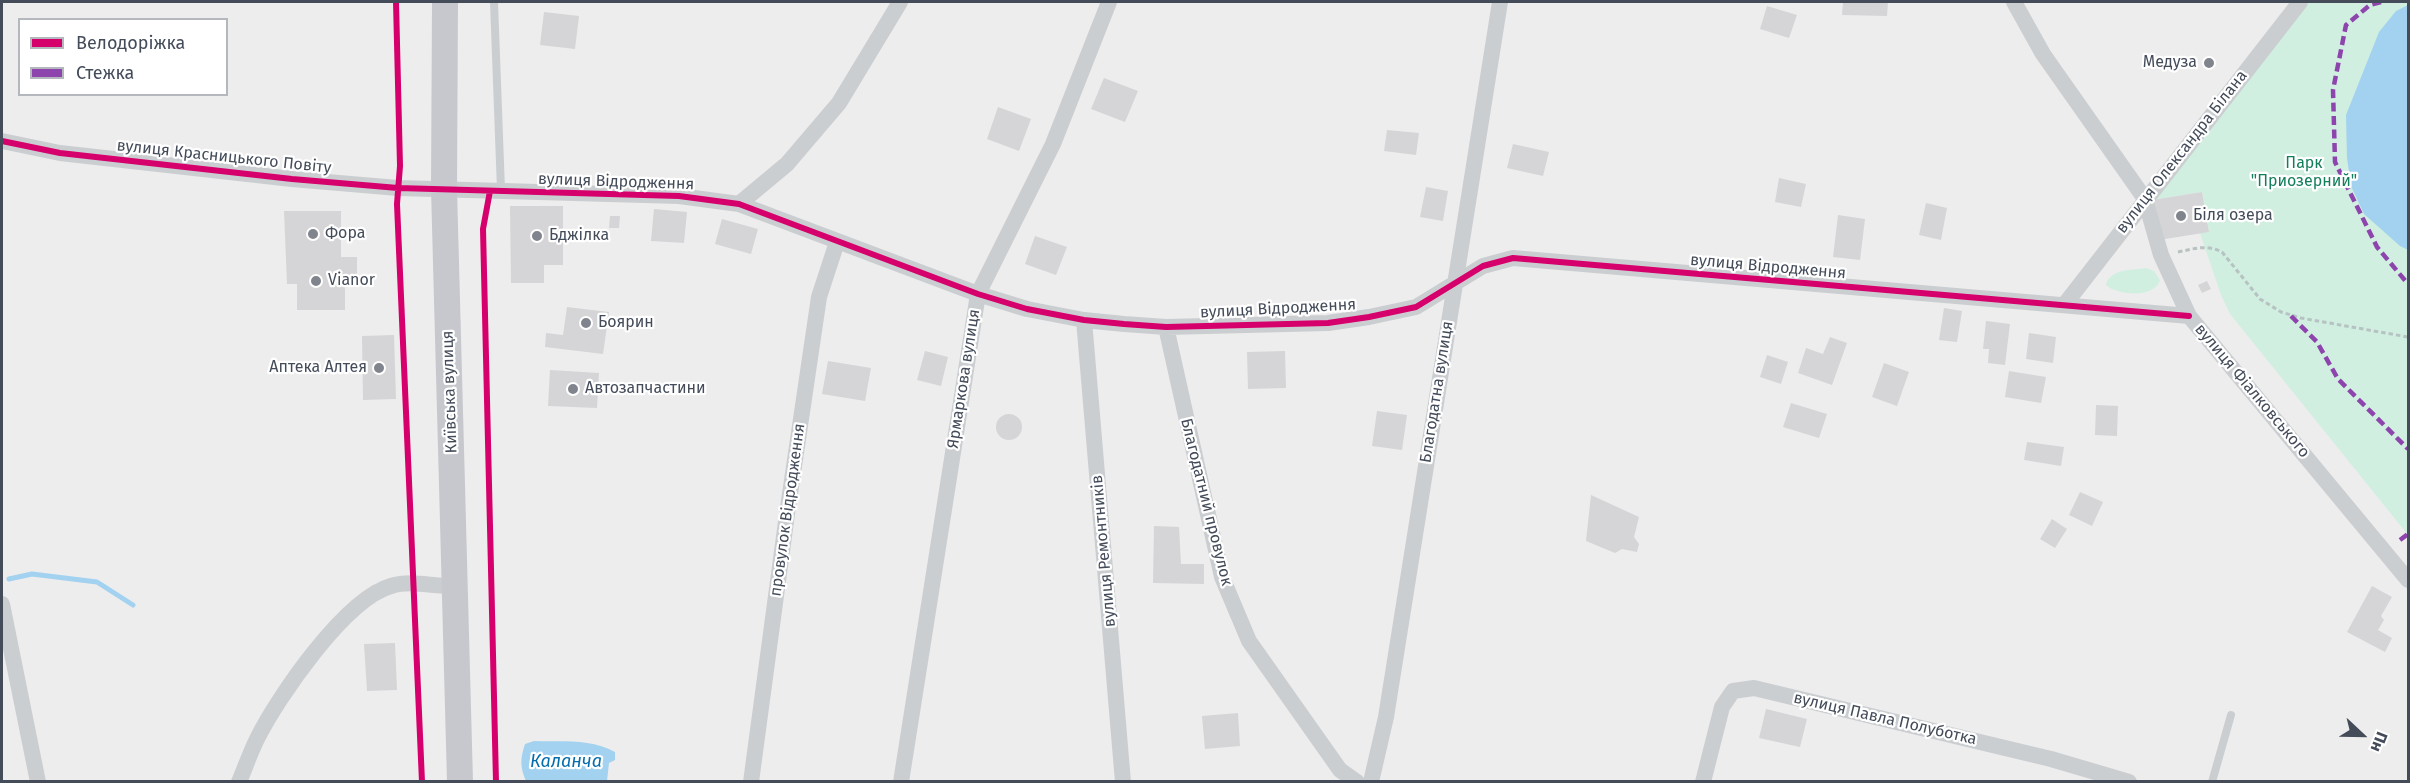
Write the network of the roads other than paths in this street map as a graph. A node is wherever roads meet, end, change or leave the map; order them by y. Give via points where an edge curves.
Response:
1 (445, 2) edge
2 (494, 2) edge
3 (900, 2) edge
4 (1108, 2) edge
5 (1500, 2) edge
6 (2014, 2) edge
7 (2300, 2) edge
8 (2, 141) edge
9 (444, 189) junction
10 (501, 190) junction
11 (2145, 199) junction
12 (739, 204) junction
13 (837, 242) junction
14 (1453, 284) junction
15 (978, 294) junction
16 (2065, 304) junction
17 (2189, 316) junction
18 (1084, 320) junction
19 (1166, 327) junction
20 (2409, 580) edge
21 (455, 587) junction
22 (2, 604) edge
23 (2232, 715) dead end
24 (38, 782) edge
25 (239, 782) edge
26 (460, 782) edge
27 (752, 782) edge
28 (901, 782) edge
29 (1124, 782) edge
30 (1357, 782) edge
31 (1371, 782) edge
32 (1703, 782) edge
33 (2129, 782) edge
34 (2212, 782) edge

1 - 9 main road, Київська вулиця
2 - 10 lane
3 - 12 street via 839,103 787,164
4 - 15 street, Ярмаркова вулиця via 1053,144
5 - 14 street, Благодатна вулиця
6 - 11 street, вулиця Фіалковського via 2043,54
7 - 11 street, вулиця Олександра Білана
8 - 9 street, вулиця Красницького Повіту via 60,153 269,176
9 - 10 street, вулиця Відродження
9 - 21 main road, Київська вулиця
10 - 12 street, вулиця Відродження via 679,196
11 - 16 street, вулиця Олександра Білана
11 - 17 street, вулиця Фіалковського via 2161,255
12 - 13 street, вулиця Відродження
13 - 15 street, вулиця Відродження
13 - 27 street, провулок Відродження via 819,297
14 - 16 street, вулиця Відродження via 1483,266 1513,258
14 - 19 street, вулиця Відродження via 1416,307 1369,317 1328,323
14 - 31 street, Благодатна вулиця via 1386,717
15 - 18 street, вулиця Відродження
15 - 28 street, Ярмаркова вулиця
16 - 17 street, вулиця Відродження
17 - 20 street, вулиця Фіалковського
18 - 19 street, вулиця Відродження
18 - 29 street, вулиця Ремонтників
19 - 30 street, Благодатний провулок via 1222,577 1249,641 1340,770
21 - 25 street via 392,586 373,595 347,616 307,661 257,739
21 - 26 main road, Київська вулиця
22 - 24 street
23 - 34 lane
32 - 33 street, вулиця Павла Полуботка via 1722,707 1733,691 1754,688 2051,759

